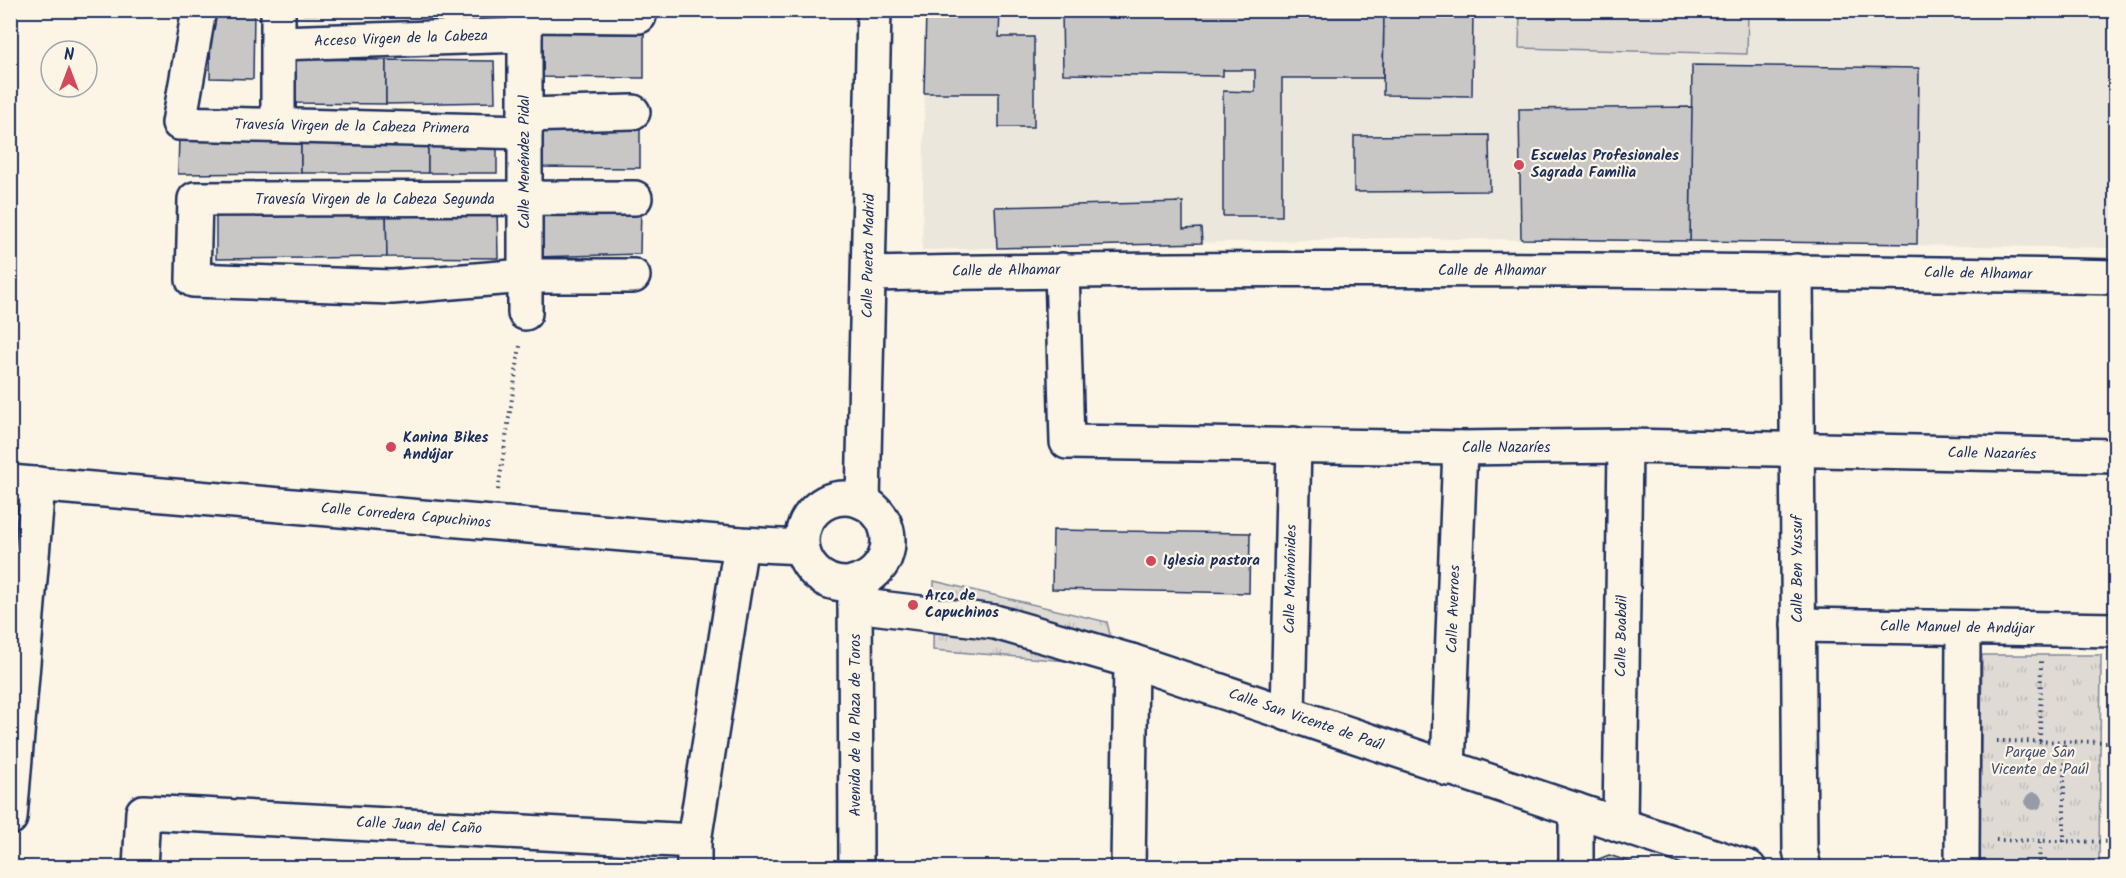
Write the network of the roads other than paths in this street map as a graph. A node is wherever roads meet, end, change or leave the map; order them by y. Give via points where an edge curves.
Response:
1 (199, 10) edge
2 (278, 10) edge
3 (874, 10) edge
4 (639, 16) dead end
5 (525, 20) edge
6 (278, 43) junction
7 (633, 112) dead end
8 (525, 123) junction
9 (278, 124) junction
10 (636, 198) dead end
11 (525, 200) junction
12 (1062, 270) junction
13 (1796, 271) junction
14 (869, 274) junction
15 (525, 276) junction
16 (633, 276) dead end
17 (2115, 277) edge
18 (525, 313) road end
19 (1294, 444) junction
20 (1624, 446) junction
21 (1460, 448) junction
22 (1798, 449) junction
23 (2115, 456) edge
24 (24, 483) edge
25 (864, 502) junction
26 (741, 544) junction
27 (802, 547) junction
28 (855, 593) junction
29 (1798, 625) junction
30 (1963, 629) junction
31 (2115, 630) edge
32 (1131, 662) junction
33 (1288, 714) junction
34 (1448, 769) junction
35 (1576, 810) junction
36 (10, 818) edge
37 (1620, 825) junction
38 (694, 854) edge
39 (1962, 854) edge
40 (140, 867) edge
41 (856, 867) edge
42 (1128, 867) edge
43 (1576, 867) edge
44 (1749, 867) edge
45 (1804, 867) edge

1 - 9 street, Travesía Virgen de la Cabeza Primera via 179,123
2 - 6 street
3 - 14 street, Calle Puerta Madrid
4 - 5 street, Acceso Virgen de la Cabeza
5 - 6 street, Acceso Virgen de la Cabeza
5 - 8 street, Calle Menéndez Pidal
6 - 9 street
7 - 8 street, Travesía Virgen de la Cabeza Primera
8 - 9 street, Travesía Virgen de la Cabeza Primera
8 - 11 street, Calle Menéndez Pidal
10 - 11 street, Travesía Virgen de la Cabeza Segunda
11 - 15 street, Calle Menéndez Pidal
11 - 15 street, Travesía Virgen de la Cabeza Segunda via 195,199 193,280 392,287
12 - 13 street, Calle de Alhamar
12 - 14 street, Calle de Alhamar
12 - 19 street, Calle Nazaríes via 1067,442
13 - 17 street, Calle de Alhamar
13 - 22 street, Calle Ben Yussuf
14 - 25 street, Calle Puerta Madrid
15 - 16 street
15 - 18 street, Calle Menéndez Pidal
19 - 21 street, Calle Nazaríes
19 - 33 street, Calle Maimónides
20 - 21 street, Calle Nazaríes
20 - 22 street, Calle Nazaríes
20 - 37 street, Calle Boabdil
21 - 34 street, Calle Averroes
22 - 23 street, Calle Nazaríes
22 - 29 street, Calle Ben Yussuf
24 - 26 street, Calle Corredera Capuchinos
24 - 36 street
25 - 27 street via 841,498 819,507 805,524
25 - 28 street via 884,525 888,546 880,565
26 - 27 street, Calle Corredera Capuchinos
26 - 38 street
27 - 28 street via 808,564 820,576
28 - 32 street, Calle San Vicente de Paúl via 995,621
28 - 41 street, Avenida de la Plaza de Toros
29 - 30 street, Calle Manuel de Andújar
29 - 45 street, Calle Ben Yussuf via 1800,850
30 - 31 street, Calle Manuel de Andújar
30 - 39 street
32 - 33 street, Calle San Vicente de Paúl
32 - 42 street
33 - 34 street, Calle San Vicente de Paúl
34 - 35 street, Calle San Vicente de Paúl
35 - 37 street, Calle San Vicente de Paúl
35 - 43 street
37 - 44 street, Calle San Vicente de Paúl
38 - 40 street, Calle Juan del Caño via 143,812

